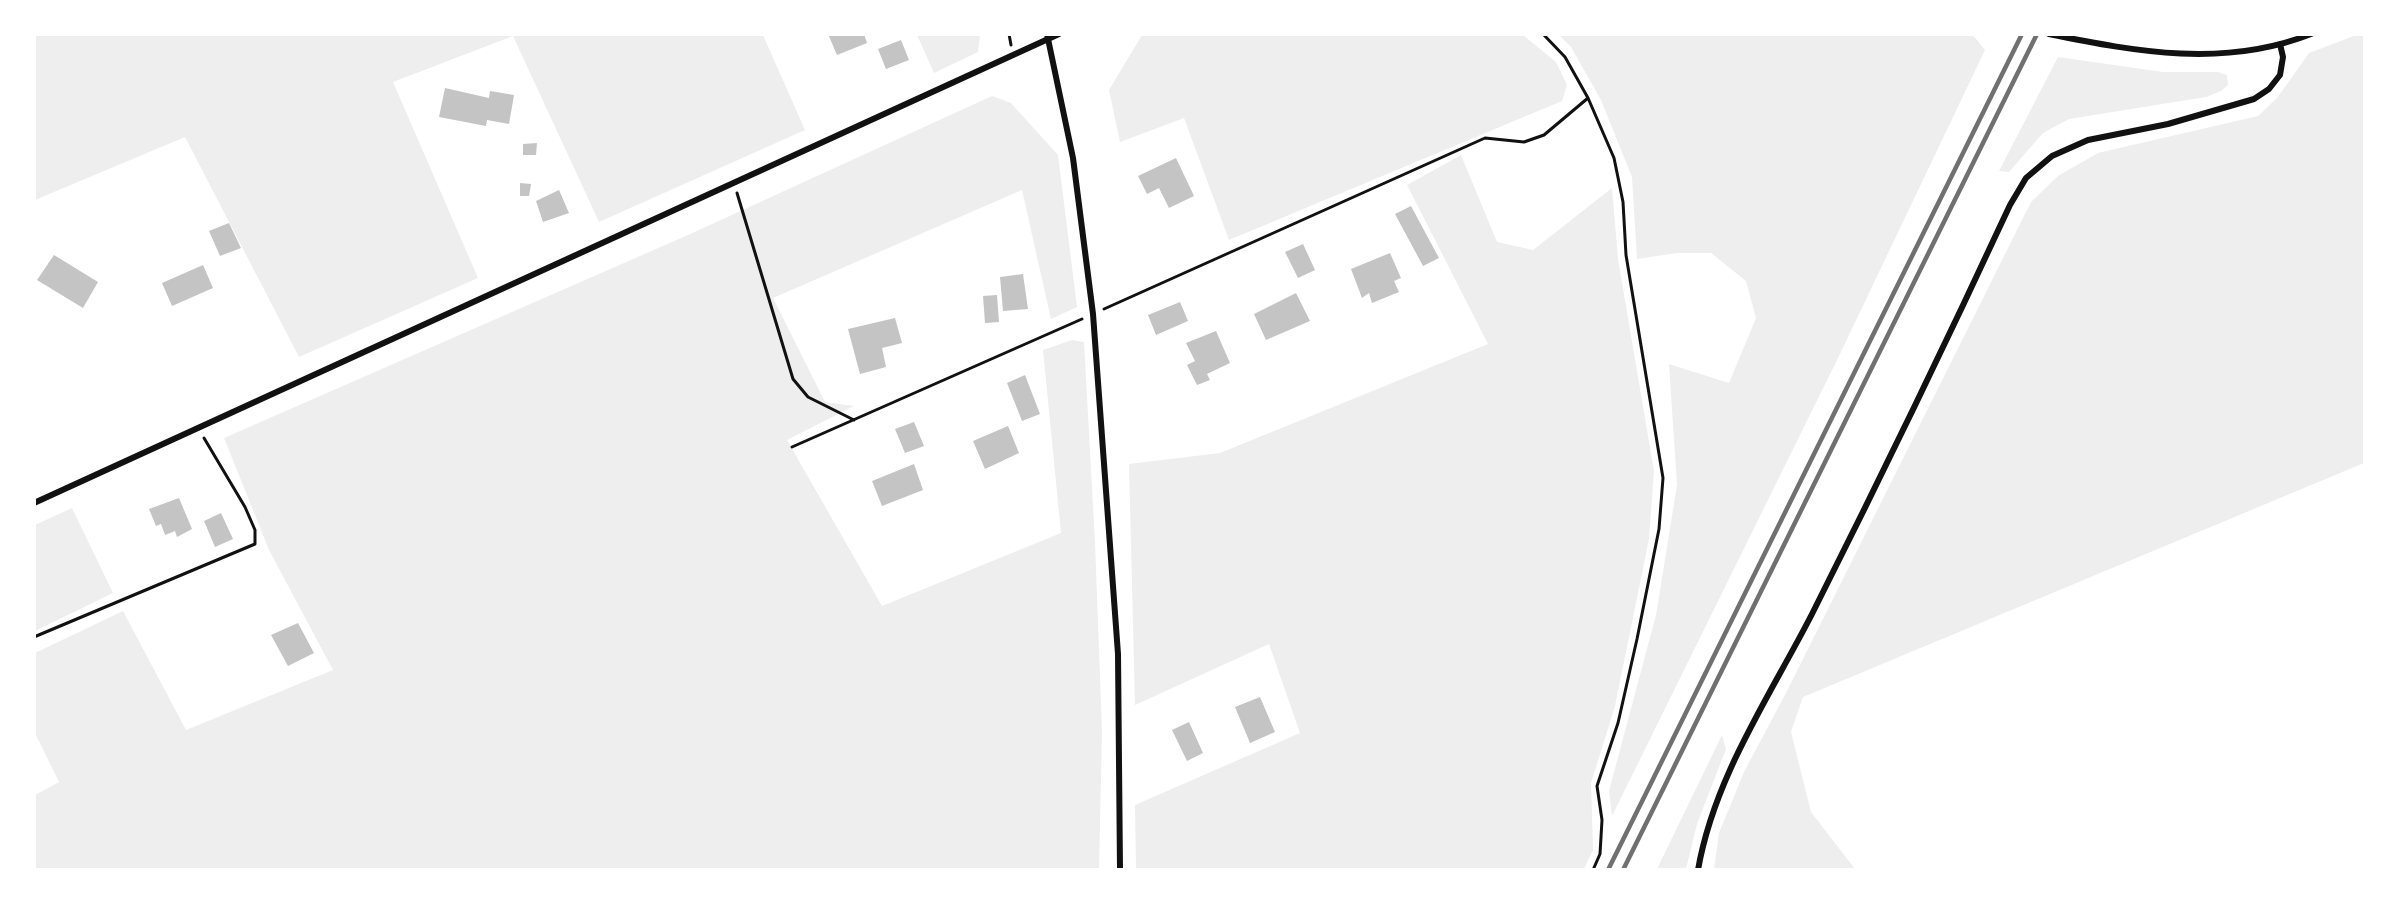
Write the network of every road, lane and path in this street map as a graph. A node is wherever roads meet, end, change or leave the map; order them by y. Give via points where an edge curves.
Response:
1 (1059, 34) edge
2 (1543, 34) edge
3 (2049, 34) edge
4 (2311, 34) edge
5 (1048, 37) edge
6 (2280, 44) junction
7 (1588, 98) junction
8 (734, 183) junction
9 (1093, 314) junction
10 (854, 420) junction
11 (198, 428) junction
12 (792, 447) dead end
13 (34, 503) edge
14 (34, 637) edge
15 (1120, 870) edge
16 (1593, 870) edge
17 (1698, 870) edge

1 - 5 street
2 - 7 path via 1565,57
3 - 6 street via 2160,54 2234,52
4 - 6 street
5 - 8 street
5 - 9 street via 1074,158
6 - 17 street via 2280,75 2254,99 2168,124 2088,140 2052,156 2026,178 1787,664 1740,748 1714,810
7 - 9 path via 1544,135 1524,142 1485,138
7 - 16 path via 1614,158 1623,202 1626,255 1662,478 1659,529 1637,639 1618,723 1596,786 1602,820 1600,854
8 - 10 path via 793,379 808,397
8 - 11 street
9 - 10 path
9 - 15 street via 1118,654
10 - 12 path
11 - 13 street
11 - 14 path via 245,507 255,530 255,544

